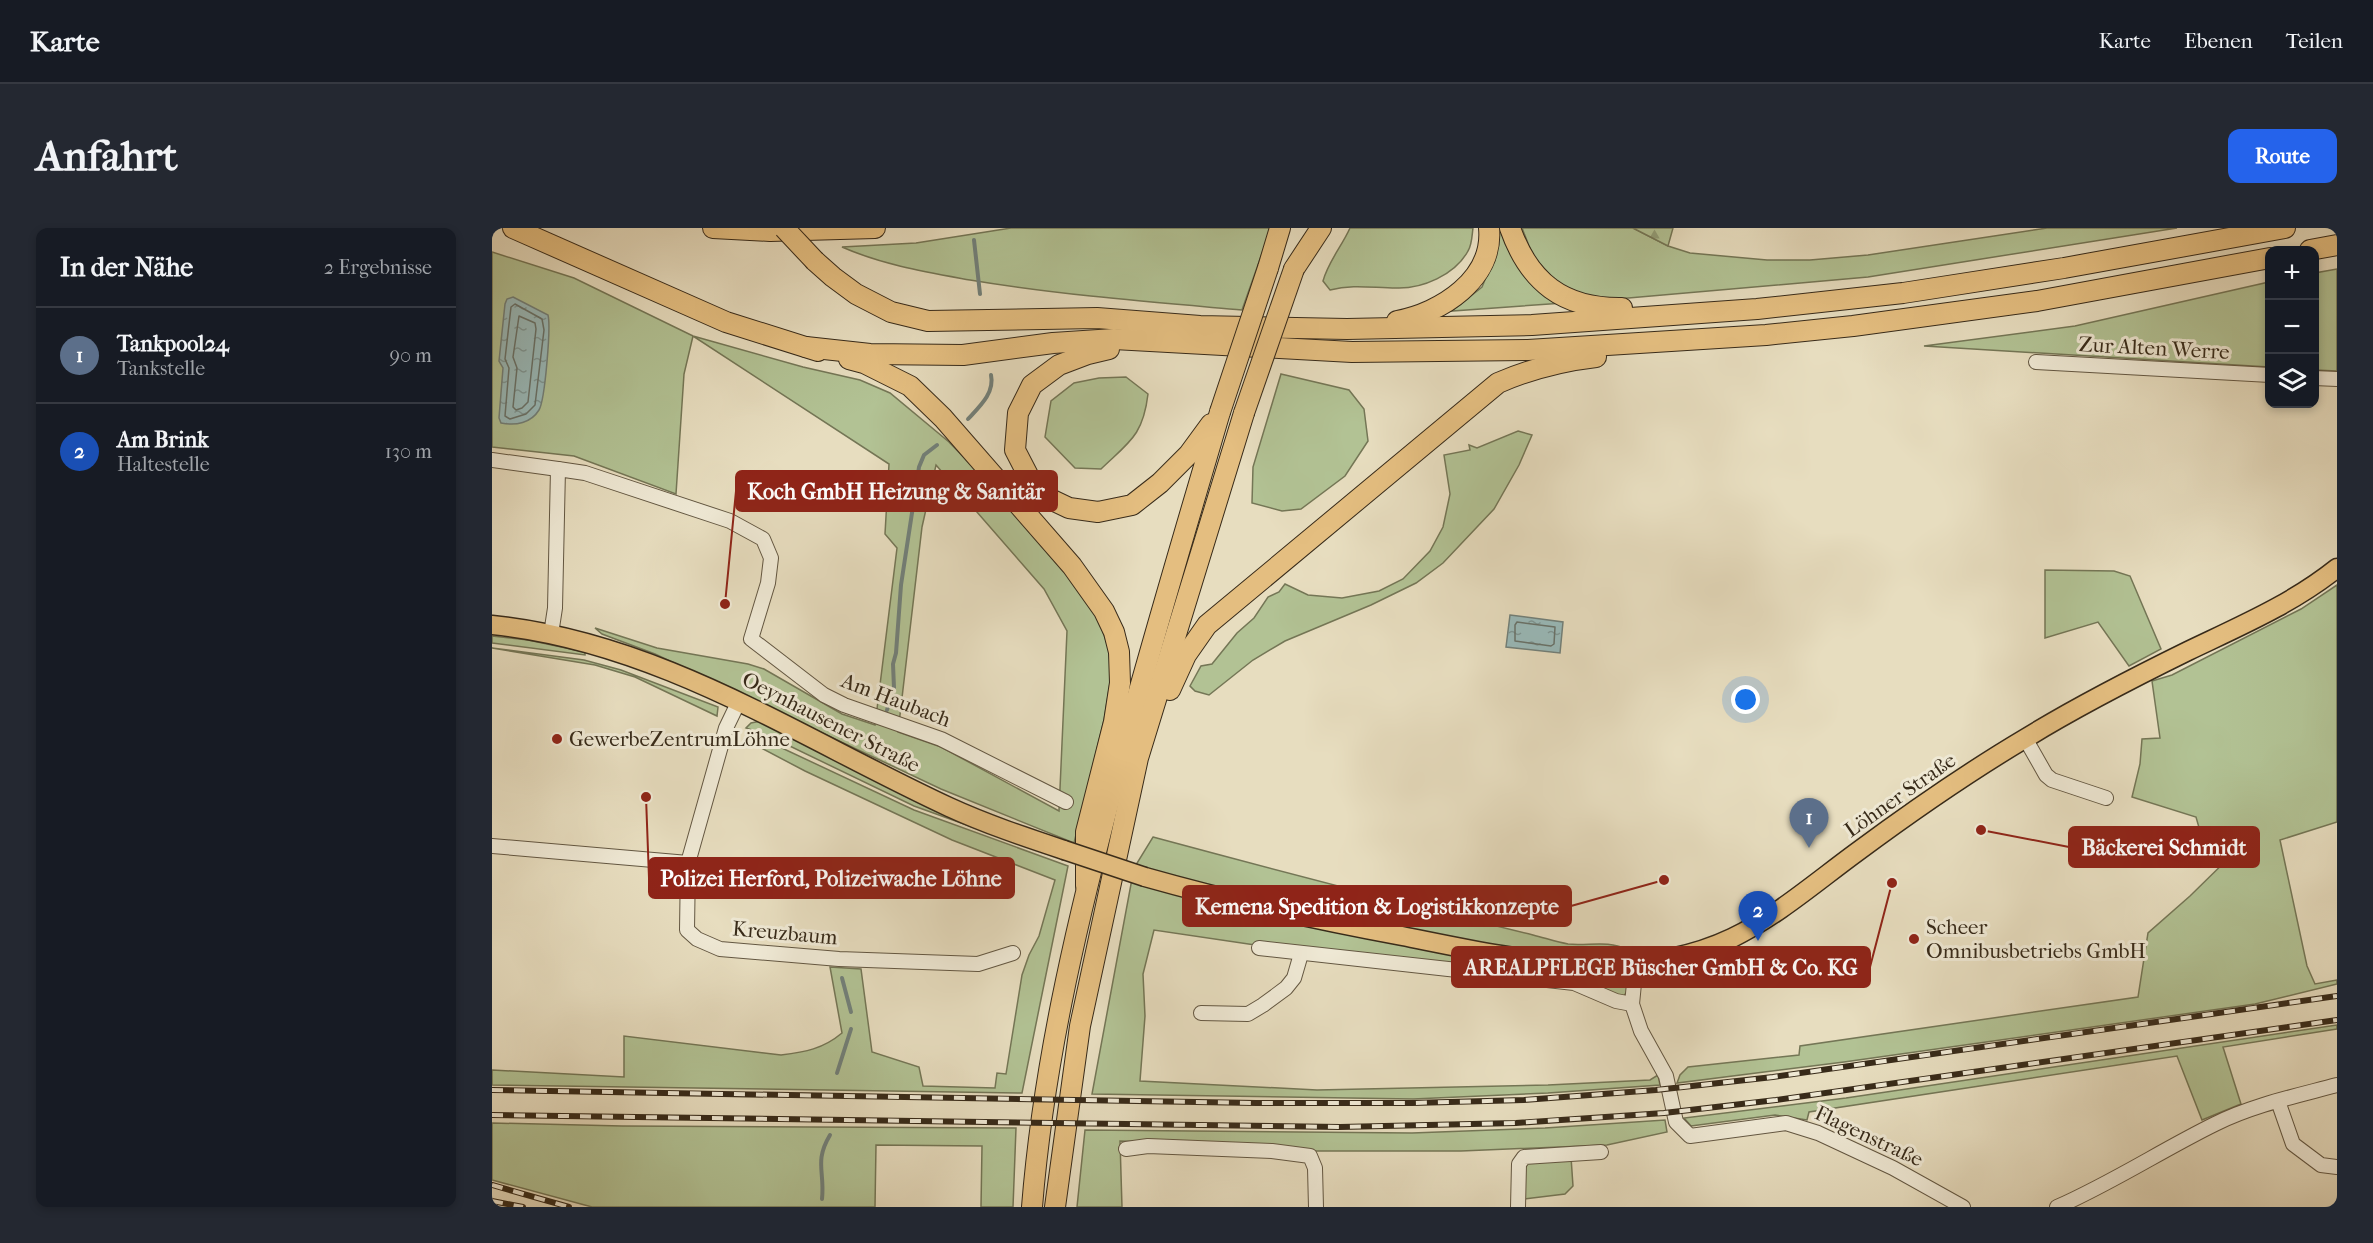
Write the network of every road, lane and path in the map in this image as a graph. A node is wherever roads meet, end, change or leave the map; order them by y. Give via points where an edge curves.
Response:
1 (513, 228) edge
2 (713, 228) edge
3 (784, 228) edge
4 (875, 228) edge
5 (1280, 228) edge
6 (1312, 228) edge
7 (1321, 228) edge
8 (1490, 228) edge
9 (1510, 228) edge
10 (2285, 228) edge
11 (2337, 245) edge
12 (2319, 248) edge
13 (2265, 259) edge
14 (1294, 269) junction
15 (1757, 309) junction
16 (1347, 329) junction
17 (1766, 335) junction
18 (1175, 344) junction
19 (806, 347) junction
20 (2036, 362) dead end
21 (2265, 375) edge
22 (2319, 378) edge
23 (2337, 379) edge
24 (1220, 412) junction
25 (492, 460) edge
26 (558, 469) junction
27 (2337, 568) edge
28 (492, 625) edge
29 (551, 634) junction
30 (739, 701) junction
31 (2025, 738) junction
32 (1138, 758) junction
33 (2106, 798) dead end
34 (1066, 802) dead end
35 (492, 846) edge
36 (688, 862) junction
37 (1145, 877) joint
38 (1086, 886) junction
39 (1259, 948) dead end
40 (1013, 953) dead end
41 (1300, 954) junction
42 (1636, 963) junction
43 (1632, 1004) junction
44 (1201, 1013) dead end
45 (2337, 1085) edge
46 (2278, 1101) junction
47 (1126, 1149) dead end
48 (1601, 1152) dead end
49 (2337, 1167) edge
50 (1032, 1207) edge
51 (1055, 1207) edge
52 (1316, 1207) edge
53 (1518, 1207) edge
54 (1963, 1207) edge
55 (2057, 1207) edge

1 - 19 highway via 726,322
2 - 4 highway
3 - 16 highway, bridge via 815,261 856,294 891,312 928,321 1097,318 1200,326
5 - 24 highway, bridge
6 - 14 highway
7 - 14 highway
8 - 16 highway via 1482,266 1460,295 1431,311 1405,319
9 - 15 highway via 1519,252 1533,272 1554,292 1574,302 1619,308 1735,299
10 - 15 highway via 1903,293
11 - 12 highway
13 - 17 highway via 2037,301
14 - 32 highway, bridge via 1244,413
15 - 16 highway via 1532,326
17 - 18 highway via 1528,350 1364,352
17 - 32 highway via 1728,346 1555,363 1498,383 1207,625 1186,655 1168,694 1149,751
18 - 19 highway via 1114,339 963,355 870,354
18 - 24 highway via 1130,346 1088,354 1059,365 1032,385 1018,413 1015,450 1030,479 1048,498 1069,508 1098,512 1131,505 1189,454
19 - 38 highway via 864,363 910,386 943,418 1072,566 1104,611 1119,652 1120,683 1086,832
20 - 21 street, Zur Alten Werre
22 - 23 street
24 - 38 highway
25 - 26 street, Am Haubach
26 - 29 street
26 - 34 street, Am Haubach via 585,473 730,521 763,539 771,558 768,583 751,639 824,695 941,739
27 - 31 main road, Löhner Straße via 2284,604 2139,675
28 - 29 main road, Oeynhausener Straße
29 - 30 main road, Oeynhausener Straße via 675,672
30 - 36 street, Kreuzbaum via 726,728
30 - 37 main road, Oeynhausener Straße, bridge via 950,807
31 - 33 street via 2052,780
31 - 42 main road, Löhner Straße via 1923,804 1764,920 1699,950
32 - 51 highway via 1080,1026
35 - 36 street
36 - 40 street, Kreuzbaum via 687,930 720,949 839,959 978,964
37 - 42 main road, Löhner Straße via 1255,906 1504,956 1569,963
38 - 50 highway via 1037,1140
39 - 41 street
41 - 43 street via 1574,983
41 - 44 street via 1294,978 1286,988 1248,1014
42 - 43 street, Flagenstraße
43 - 54 street, Flagenstraße via 1641,1031 1666,1076 1676,1122 1690,1136 1786,1123 1818,1133 1893,1168
45 - 46 street
46 - 49 street via 2293,1144 2321,1165
46 - 55 street via 2217,1123
47 - 52 street via 1148,1146 1310,1156 1316,1168
48 - 53 street via 1524,1157 1519,1164

